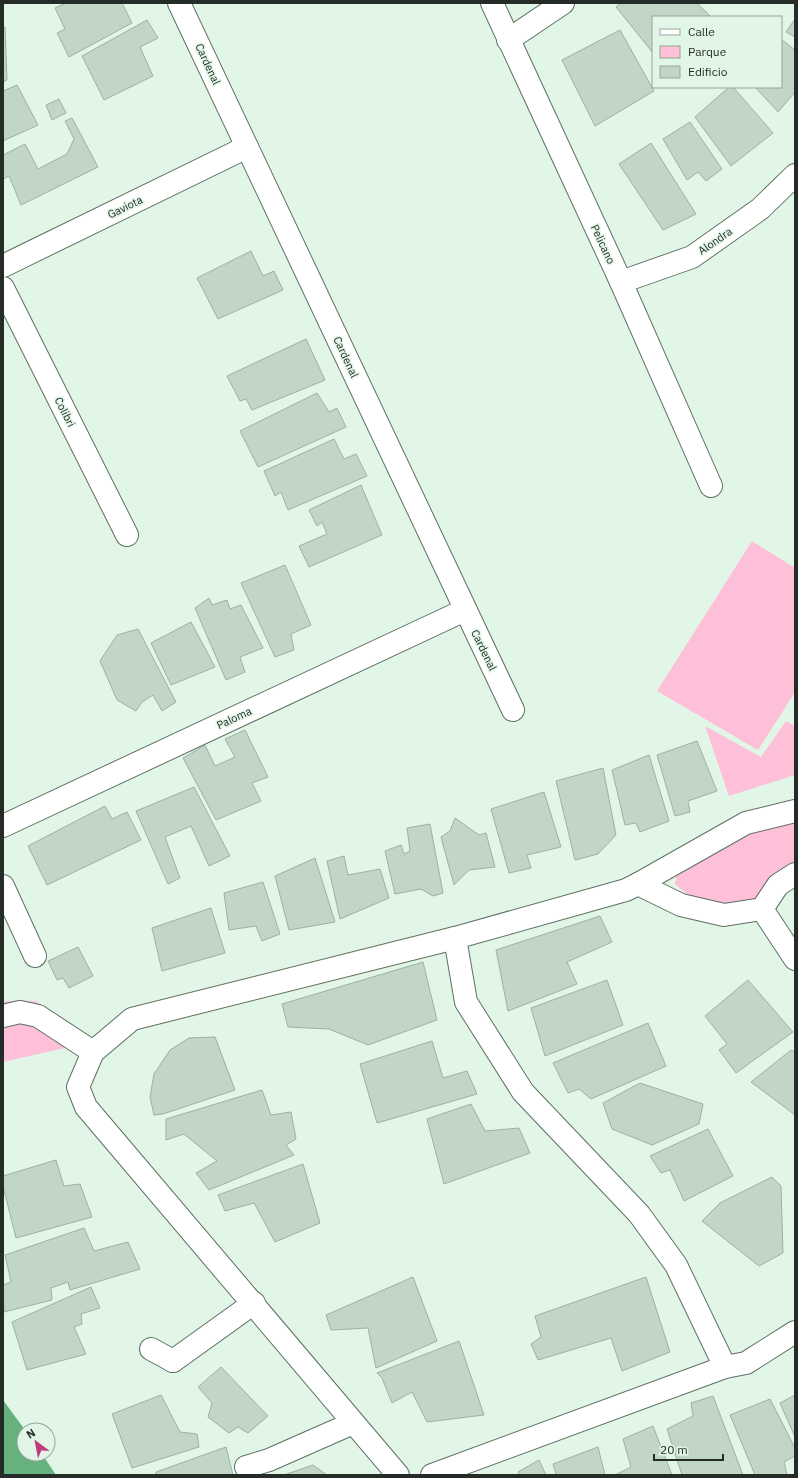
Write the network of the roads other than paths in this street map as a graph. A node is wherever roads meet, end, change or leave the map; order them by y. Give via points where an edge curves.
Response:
1 (179, 3) edge
2 (492, 3) edge
3 (563, 3) edge
4 (508, 40) junction
5 (247, 147) junction
6 (795, 175) edge
7 (3, 266) edge
8 (621, 282) junction
9 (3, 288) edge
10 (711, 486) dead end
11 (127, 535) dead end
12 (465, 610) junction
13 (513, 710) dead end
14 (795, 811) edge
15 (3, 826) edge
16 (795, 874) edge
17 (638, 884) junction
18 (3, 886) edge
19 (762, 909) junction
20 (455, 938) junction
21 (35, 956) dead end
22 (795, 959) edge
23 (3, 1016) edge
24 (93, 1052) junction
25 (254, 1303) junction
26 (795, 1332) edge
27 (151, 1349) dead end
28 (725, 1367) junction
29 (353, 1423) junction
30 (484, 1465) edge
31 (246, 1467) dead end
32 (398, 1475) edge
33 (432, 1475) edge

1 - 5 street, Cardenal
2 - 4 street, Pelicano
3 - 4 street
4 - 8 street, Pelicano
5 - 7 street, Gaviota
5 - 12 street, Cardenal
6 - 8 street, Alondra via 760,209 692,257
8 - 10 street, Pelicano
9 - 11 street, Colibri
12 - 13 street, Cardenal
12 - 15 street, Paloma
14 - 17 street via 746,824
16 - 19 street via 778,885
17 - 19 street via 681,905 724,916
17 - 20 street via 626,890
18 - 21 street
19 - 22 street
20 - 24 street via 132,1019
20 - 28 street via 466,1002 523,1092 639,1214 676,1265
23 - 24 street via 20,1012 38,1016
24 - 25 street via 78,1087 86,1107
25 - 27 street via 174,1370
25 - 29 street
26 - 28 street via 746,1363
28 - 30 street
29 - 31 street via 269,1460
29 - 32 street
30 - 33 street

